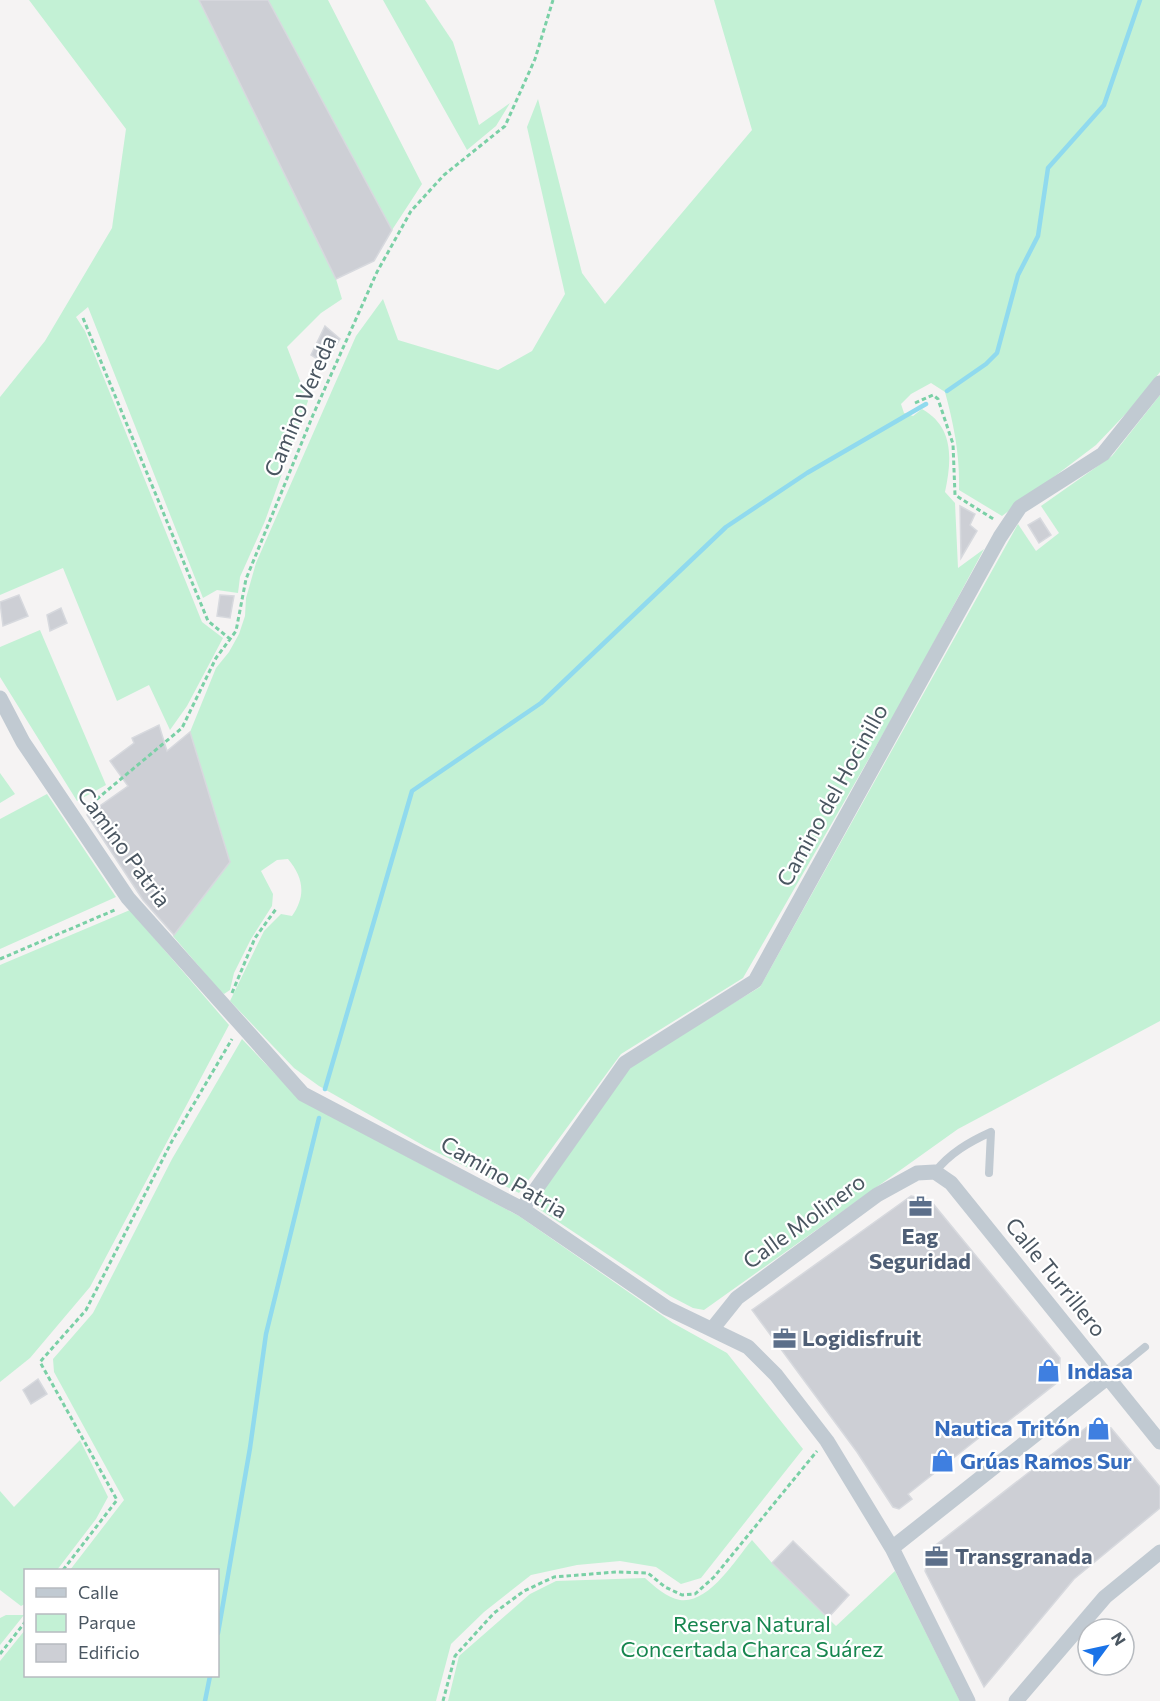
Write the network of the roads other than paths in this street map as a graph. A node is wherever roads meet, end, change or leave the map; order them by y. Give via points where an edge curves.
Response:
1 (1160, 383) edge
2 (0, 698) edge
3 (934, 1172) junction
4 (989, 1173) dead end
5 (522, 1209) junction
6 (713, 1328) junction
7 (1145, 1347) dead end
8 (1108, 1377) junction
9 (1160, 1442) edge
10 (892, 1548) junction
11 (1160, 1552) edge
12 (968, 1701) edge
13 (1016, 1701) edge

1 - 5 street, Camino del Hocinillo via 1103,454 1020,507 1006,527 755,981 625,1063
2 - 5 street, Camino Patria via 23,742 132,902 303,1094
3 - 4 lane via 946,1158 991,1132
3 - 6 street, Calle Molinero via 917,1173 877,1195 737,1298
3 - 8 street, Calle Turrillero via 951,1183
5 - 6 street, Camino Patria via 667,1308
6 - 10 street, Camino Patria via 748,1347 777,1375 827,1441
7 - 8 lane
8 - 9 street, Calle Turrillero
8 - 10 street
10 - 12 street, Camino Patria
11 - 13 street via 1105,1597

